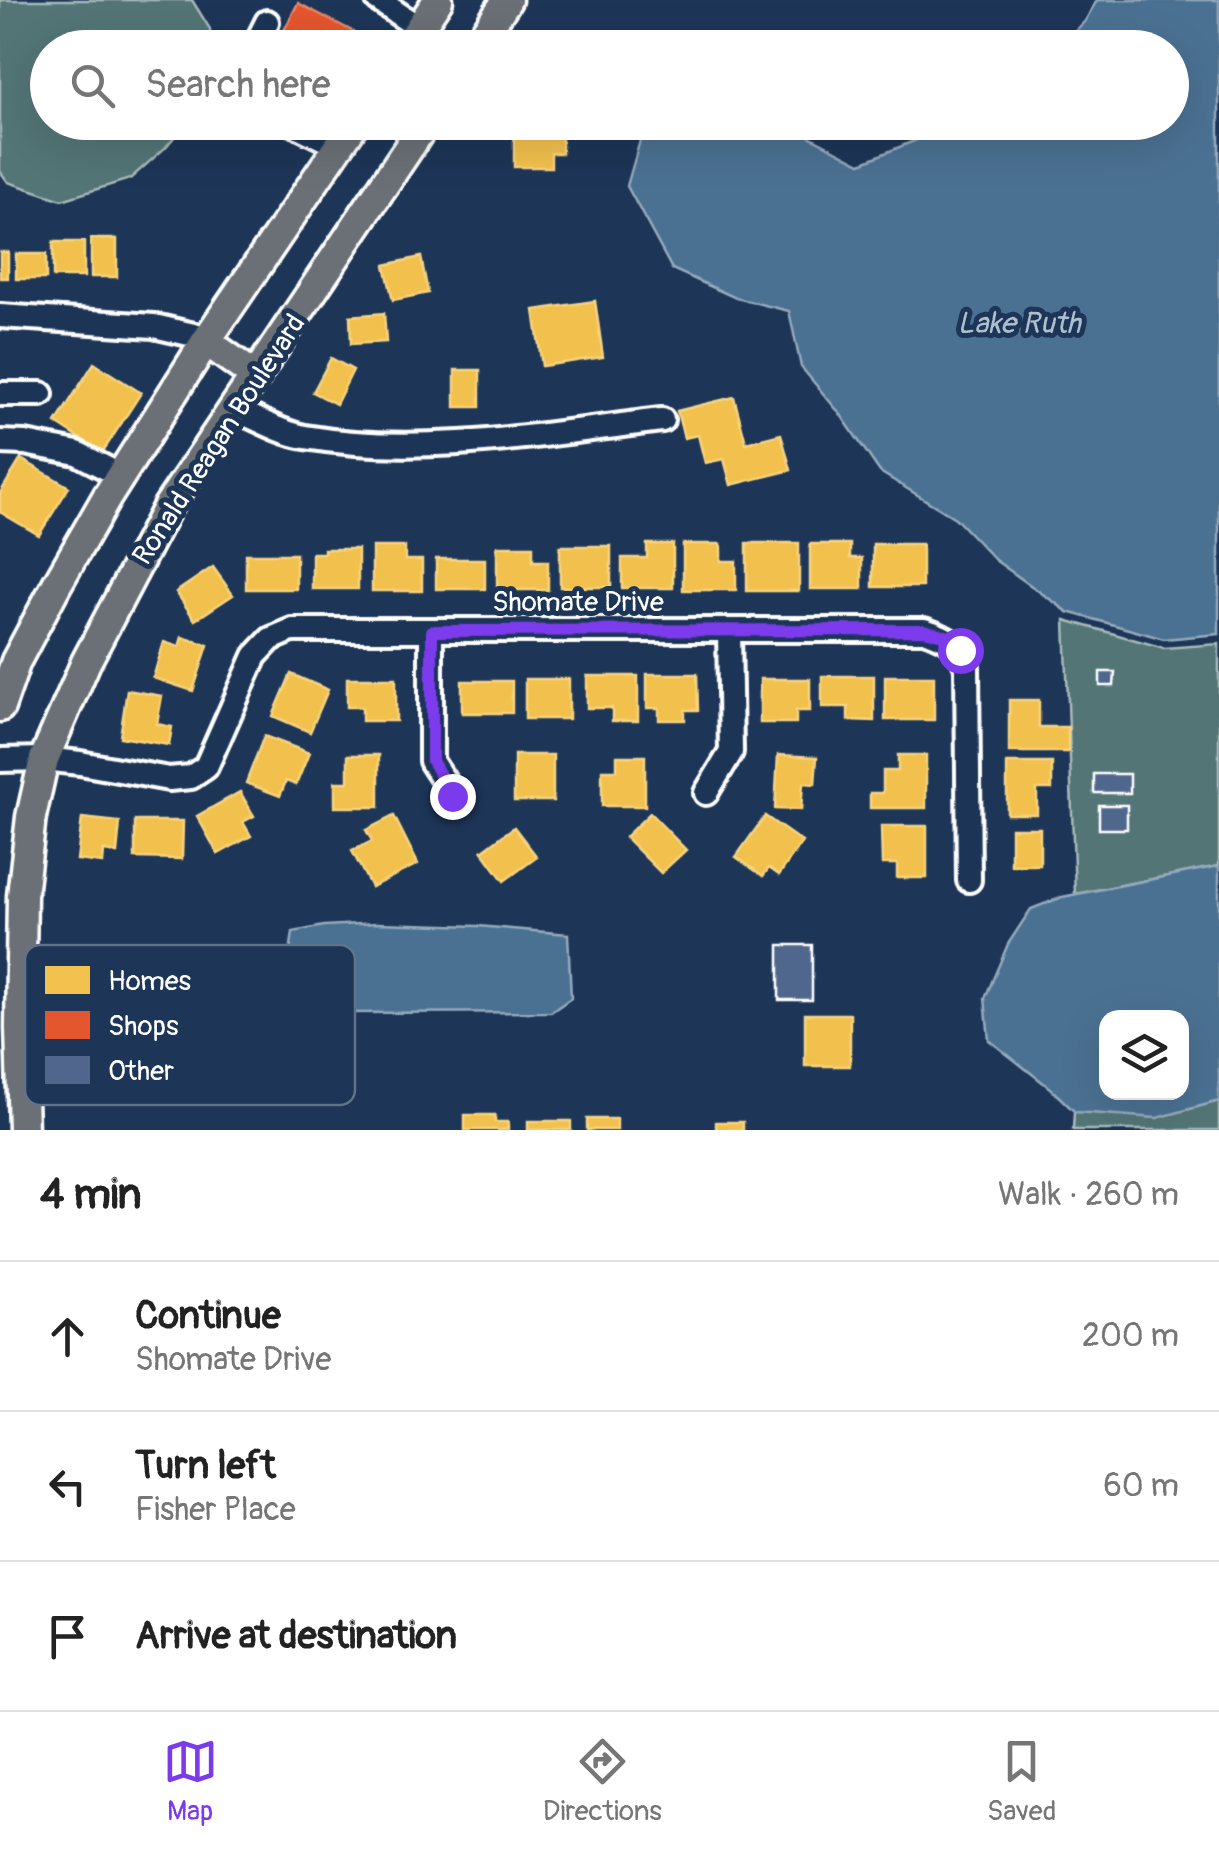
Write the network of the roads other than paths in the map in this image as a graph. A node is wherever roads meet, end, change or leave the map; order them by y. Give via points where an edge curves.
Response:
1 (378, 0) edge
2 (438, 0) edge
3 (507, 0) edge
4 (267, 22) dead end
5 (263, 30) edge
6 (406, 30) edge
7 (418, 30) edge
8 (488, 30) edge
9 (327, 140) edge
10 (343, 140) edge
11 (414, 140) edge
12 (339, 146) junction
13 (0, 316) edge
14 (206, 341) junction
15 (256, 378) junction
16 (0, 394) edge
17 (41, 394) dead end
18 (234, 409) junction
19 (662, 420) dead end
20 (0, 442) edge
21 (121, 476) junction
22 (432, 631) junction
23 (729, 631) junction
24 (0, 707) edge
25 (44, 759) junction
26 (0, 760) edge
27 (706, 793) dead end
28 (452, 796) dead end
29 (969, 880) dead end
30 (23, 1130) edge

1 - 6 street
2 - 7 main road
3 - 8 main road
4 - 5 street
9 - 12 street
10 - 12 main road
11 - 15 main road, Ronald Reagan Boulevard
12 - 14 main road
13 - 14 street via 154,326
14 - 15 main road
14 - 21 main road
15 - 18 main road, Ronald Reagan Boulevard
16 - 17 street
18 - 19 street via 301,437 392,445
18 - 25 main road, Ronald Reagan Boulevard via 128,578
20 - 21 street via 77,453
21 - 24 main road via 16,661
22 - 23 street, Shomate Drive
22 - 25 street, Shomate Drive via 292,630 271,639 255,656 206,767 191,776 169,779
22 - 28 street via 432,761
23 - 27 street via 731,752
23 - 29 street, Shomate Drive via 924,630 946,636 960,650 967,667
25 - 26 street, Shomate Drive
25 - 30 main road, Ronald Reagan Boulevard via 22,896

